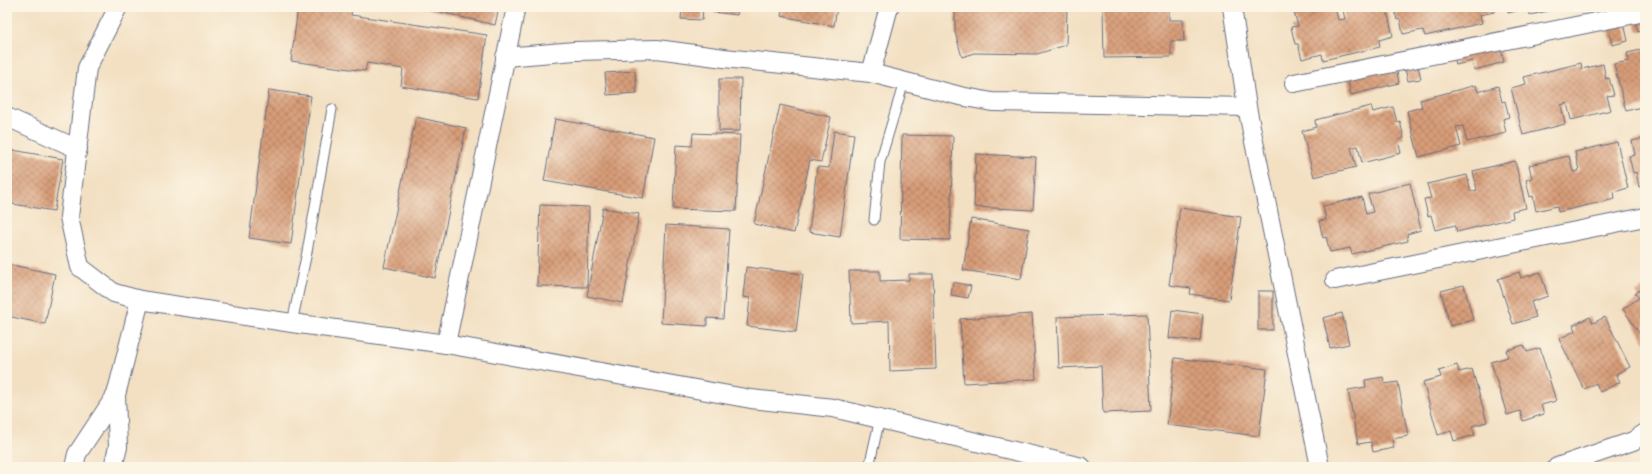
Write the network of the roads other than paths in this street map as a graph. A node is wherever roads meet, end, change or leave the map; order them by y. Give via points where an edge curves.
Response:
1 (118, 7) edge
2 (516, 7) edge
3 (890, 7) edge
4 (1232, 7) edge
5 (1645, 12) edge
6 (505, 57) junction
7 (871, 73) junction
8 (904, 82) junction
9 (1294, 83) dead end
10 (1247, 107) junction
11 (332, 109) dead end
12 (7, 117) edge
13 (78, 149) junction
14 (1645, 217) edge
15 (874, 220) dead end
16 (1335, 280) dead end
17 (140, 300) junction
18 (292, 324) junction
19 (446, 344) junction
20 (116, 395) junction
21 (880, 418) junction
22 (1645, 433) edge
23 (74, 467) edge
24 (113, 467) edge
25 (868, 467) edge
26 (1082, 467) edge
27 (1320, 467) edge
28 (1556, 467) edge

1 - 13 street via 87,68
2 - 6 street
3 - 7 street
4 - 10 street
5 - 9 street
6 - 7 street via 575,51 657,49
6 - 19 street
7 - 8 street
8 - 10 street via 992,102
8 - 15 lane via 880,162
10 - 27 street
11 - 18 lane
12 - 13 street
13 - 17 street via 69,217 80,267 114,293
14 - 16 street
17 - 18 street
17 - 20 street
18 - 19 street
19 - 21 street via 751,399 833,408
20 - 23 street via 77,454
20 - 24 street via 118,447
21 - 25 lane
21 - 26 street
22 - 28 street via 1633,441

